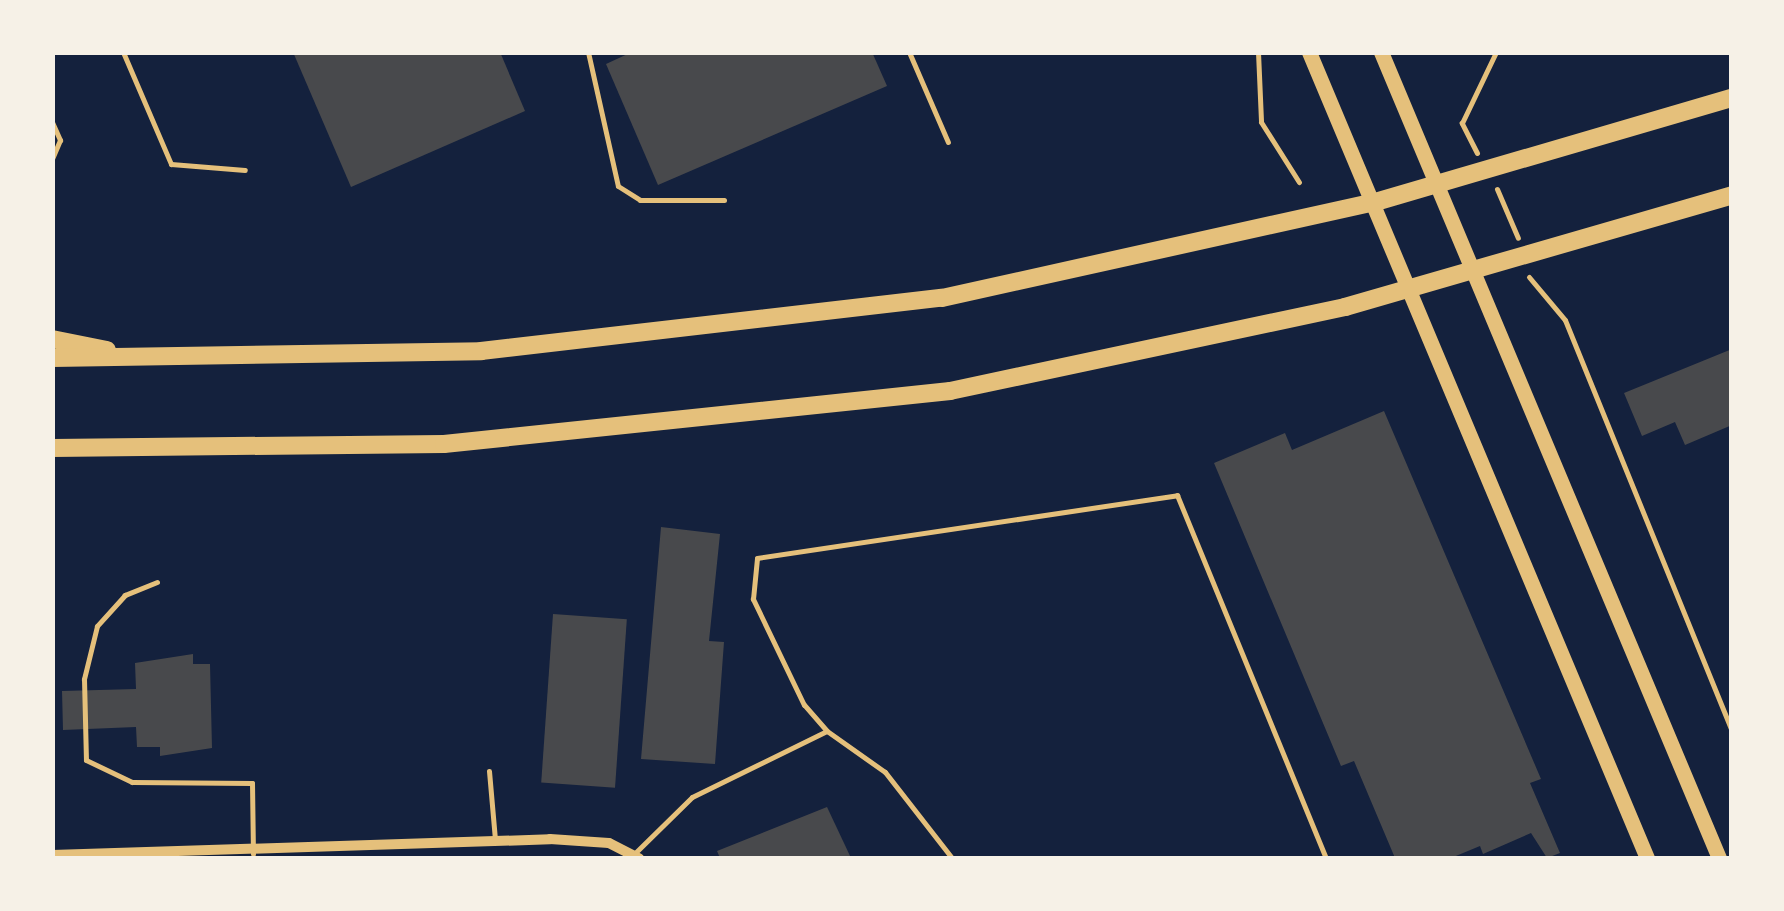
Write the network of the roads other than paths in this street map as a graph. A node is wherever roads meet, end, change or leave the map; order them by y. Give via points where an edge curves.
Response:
1 (123, 52) edge
2 (588, 52) edge
3 (909, 52) edge
4 (1309, 52) edge
5 (1381, 52) edge
6 (1732, 98) edge
7 (52, 122) edge
8 (948, 142) dead end
9 (52, 159) edge
10 (245, 170) dead end
11 (1434, 186) junction
12 (1732, 195) edge
13 (724, 200) dead end
14 (1372, 202) junction
15 (1470, 272) junction
16 (1408, 291) junction
17 (52, 338) edge
18 (137, 356) junction
19 (52, 358) edge
20 (52, 448) edge
21 (157, 582) dead end
22 (827, 731) junction
23 (489, 771) dead end
24 (495, 842) junction
25 (52, 854) edge
26 (254, 854) junction
27 (154, 856) edge
28 (636, 856) edge
29 (952, 858) edge
30 (1326, 858) edge
31 (1647, 858) edge
32 (1719, 858) edge

1 - 10 lane via 171,164
2 - 13 lane via 618,186 640,200
3 - 8 lane
4 - 14 main road
5 - 11 main road
6 - 11 main road
7 - 9 lane via 60,140
11 - 14 main road
11 - 15 main road
12 - 15 main road
14 - 16 main road
14 - 18 main road via 978,291 704,332 480,351
15 - 16 main road
15 - 32 main road
16 - 20 main road via 950,391 710,422 386,446
16 - 31 main road
17 - 18 main road
18 - 19 main road
21 - 26 lane via 125,595 96,626 84,678 86,760 132,782 252,783
22 - 28 lane via 692,796
22 - 29 lane via 885,772
22 - 30 lane via 804,704 753,598 757,558 1178,495
23 - 24 lane
24 - 26 street
24 - 28 street via 580,839
25 - 27 street
26 - 27 street

